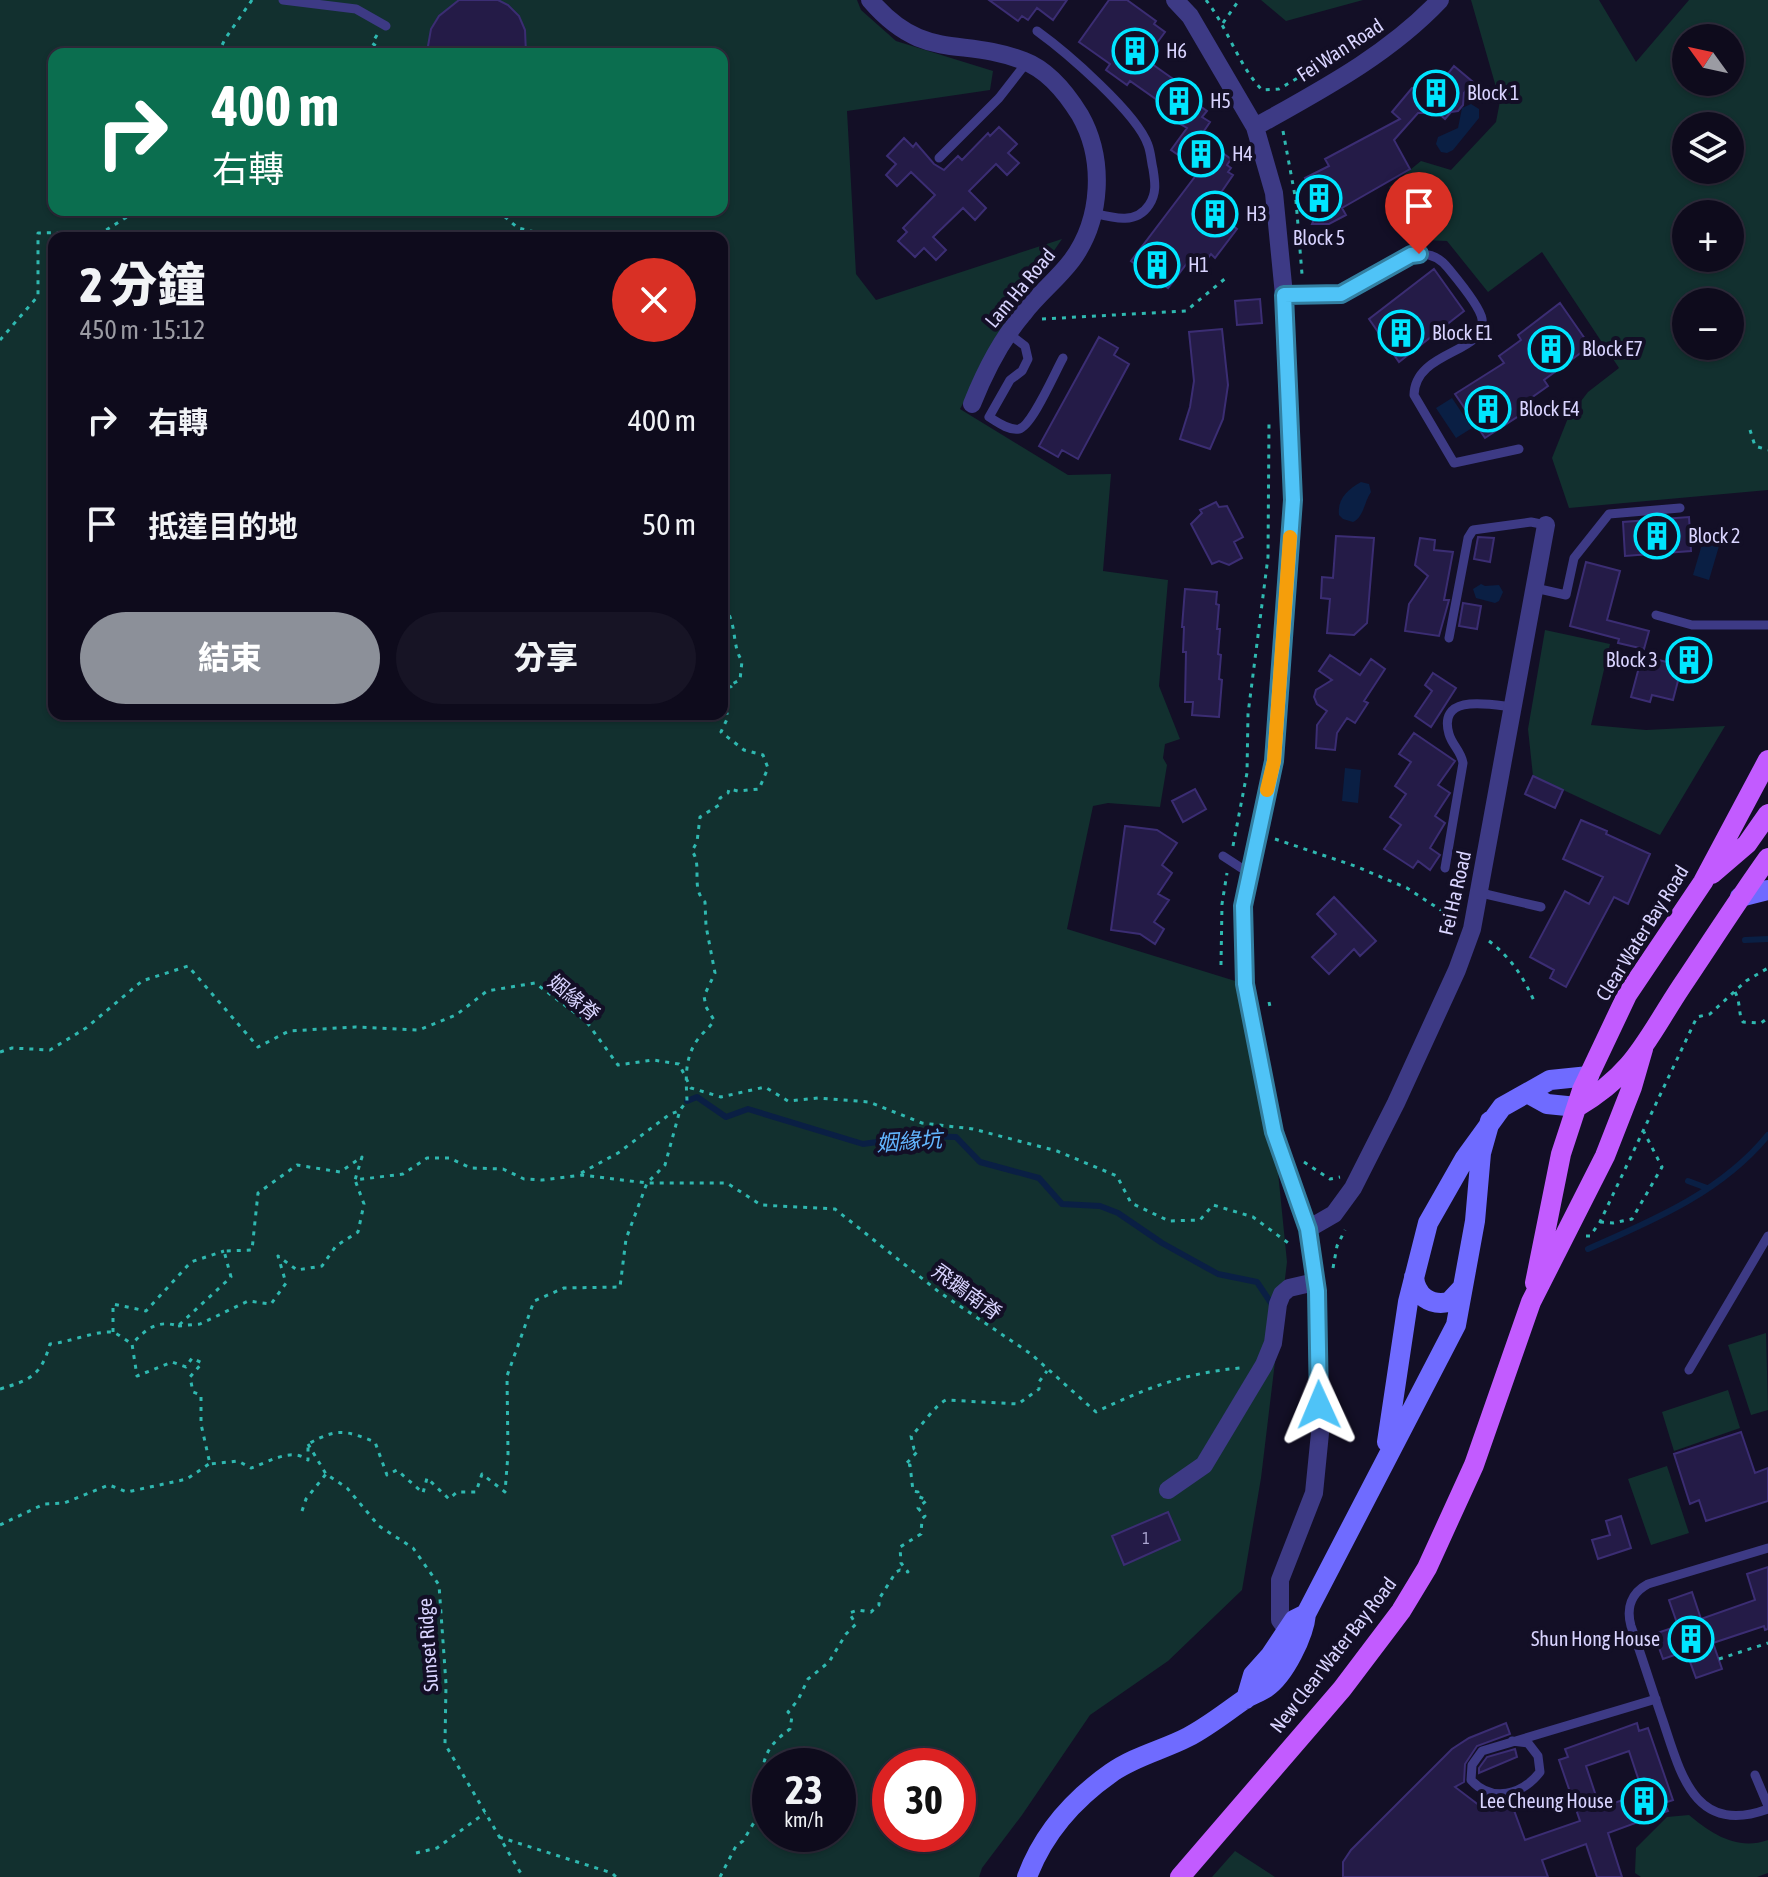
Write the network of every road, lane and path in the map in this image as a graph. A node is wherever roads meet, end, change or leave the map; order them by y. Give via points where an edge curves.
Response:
1 (252, 0) edge
2 (283, 0) edge
3 (870, 0) edge
4 (1175, 0) edge
5 (1206, 0) edge
6 (1239, 0) edge
7 (1440, 0) edge
8 (1223, 23) junction
9 (386, 26) dead end
10 (1037, 31) dead end
11 (1354, 45) dead end
12 (221, 48) edge
13 (1027, 62) junction
14 (1290, 122) dead end
15 (1255, 127) junction
16 (939, 158) dead end
17 (1093, 213) junction
18 (128, 216) edge
19 (504, 216) edge
20 (103, 232) edge
21 (535, 232) edge
22 (48, 233) edge
23 (1227, 277) dead end
24 (1294, 295) junction
25 (1012, 336) junction
26 (0, 340) edge
27 (1063, 358) dead end
28 (972, 404) dead end
29 (1269, 417) dead end
30 (1750, 430) dead end
31 (1519, 449) dead end
32 (1768, 450) edge
33 (1680, 508) dead end
34 (1546, 525) joint
35 (1535, 588) junction
36 (728, 612) edge
37 (1656, 615) dead end
38 (1768, 625) edge
39 (1449, 638) dead end
40 (728, 686) edge
41 (1513, 707) junction
42 (727, 720) edge
43 (1768, 760) edge
44 (1768, 814) edge
45 (1257, 833) junction
46 (1226, 858) junction
47 (1768, 858) edge
48 (1445, 868) dead end
49 (1249, 873) junction
50 (1703, 882) junction
51 (1768, 890) edge
52 (1481, 893) junction
53 (1740, 897) junction
54 (1541, 907) dead end
55 (1460, 910) dead end
56 (1487, 940) dead end
57 (1221, 965) dead end
58 (1768, 968) edge
59 (1735, 992) junction
60 (1534, 1001) dead end
61 (1269, 1002) dead end
62 (1272, 1016) dead end
63 (1768, 1018) edge
64 (1643, 1049) junction
65 (0, 1052) edge
66 (1589, 1076) junction
67 (686, 1080) junction
68 (1529, 1094) junction
69 (1577, 1107) junction
70 (680, 1110) junction
71 (1490, 1121) junction
72 (1644, 1131) junction
73 (1300, 1154) dead end
74 (578, 1175) junction
75 (1340, 1177) dead end
76 (355, 1180) junction
77 (647, 1183) junction
78 (1600, 1222) junction
79 (1308, 1229) junction
80 (1590, 1236) dead end
81 (1768, 1236) edge
82 (224, 1251) junction
83 (1311, 1256) junction
84 (1414, 1277) junction
85 (1315, 1282) junction
86 (1463, 1287) junction
87 (1531, 1302) junction
88 (178, 1326) junction
89 (113, 1332) junction
90 (132, 1344) junction
91 (1264, 1365) junction
92 (1049, 1370) junction
93 (1689, 1370) dead end
94 (0, 1389) edge
95 (308, 1444) junction
96 (1385, 1457) junction
97 (210, 1464) junction
98 (326, 1474) junction
99 (1168, 1490) dead end
100 (302, 1511) dead end
101 (0, 1525) edge
102 (1768, 1548) edge
103 (1292, 1638) junction
104 (1768, 1643) edge
105 (1719, 1659) dead end
106 (1656, 1699) junction
107 (1512, 1741) junction
108 (1755, 1775) dead end
109 (1768, 1807) edge
110 (485, 1813) junction
111 (499, 1837) junction
112 (416, 1853) dead end
113 (523, 1877) edge
114 (616, 1877) edge
115 (720, 1877) edge
116 (1027, 1877) edge
117 (1180, 1877) edge

1 - 12 path
2 - 9 lane via 356,9
3 - 13 street, Lam Ha Road via 902,30 922,40
4 - 15 street via 1190,16
5 - 8 path
6 - 8 path
7 - 15 street, Fei Wan Road via 1396,42
8 - 11 path via 1262,90 1279,89
10 - 17 lane via 1071,55 1148,144 1155,182 1148,208 1124,220
13 - 16 lane
13 - 17 street, Lam Ha Road via 1051,79 1086,126 1095,155
14 - 24 path via 1283,140 1296,201
15 - 24 street
17 - 25 street, Lam Ha Road via 1074,257
18 - 20 path
19 - 21 path via 518,228
22 - 26 path via 38,233 38,296
23 - 25 path via 1186,311 1031,320
24 - 31 lane via 1341,294 1411,255 1427,254 1442,261 1482,317 1482,328 1476,338 1421,371 1414,395 1454,463
24 - 45 street via 1293,500 1274,761
25 - 27 lane via 1028,352 1026,365 1010,380 989,417 1009,428 1027,424
25 - 28 street, Lam Ha Road via 988,367
29 - 46 path via 1268,557 1248,714 1247,773
30 - 32 path via 1755,446
33 - 35 lane via 1609,514 1574,558 1566,595
34 - 35 street, Fei Ha Road
34 - 39 lane via 1531,522 1473,530
35 - 41 street, Fei Ha Road
36 - 40 path via 742,661 740,680
37 - 38 lane via 1692,625
41 - 48 lane via 1467,703 1451,715 1449,736 1463,763
41 - 52 street, Fei Ha Road
42 - 67 path via 721,732 744,750 763,755 768,768 759,789 729,789 719,805 700,817 692,851 715,973 704,996 714,1020 687,1062
43 - 50 main road, Clear Water Bay Road
44 - 50 main road via 1747,844
45 - 49 street
45 - 55 path via 1407,888 1456,920
46 - 49 lane
46 - 57 path
47 - 53 main road
49 - 79 street via 1243,906 1245,984 1274,1132
50 - 66 main road, Clear Water Bay Road via 1627,995
51 - 53 main road
52 - 54 lane
52 - 79 street, Fei Ha Road via 1457,970 1360,1174 1334,1214
53 - 64 main road
56 - 60 path via 1522,974
58 - 59 path
59 - 63 path via 1743,1022
59 - 72 path via 1710,1014 1697,1017
61 - 62 path
64 - 69 main road via 1617,1080
64 - 87 main road, New Clear Water Bay Road via 1605,1156
65 - 67 path, 姻緣脊 via 50,1050 142,981 188,966 258,1047 289,1031 419,1030 456,1015 487,991 535,983 586,1021 618,1065 653,1060 679,1064
66 - 68 main road via 1550,1080
66 - 69 main road, New Clear Water Bay Road
67 - 70 path via 687,1101
67 - 83 path, 姻緣脊 via 691,1088 721,1097 765,1087 788,1101 869,1102 922,1123 973,1129 1057,1151 1117,1176 1131,1203 1169,1221 1200,1220 1213,1205 1253,1217
68 - 69 main road via 1547,1104
68 - 71 main road via 1507,1103
69 - 87 main road, New Clear Water Bay Road via 1561,1154
70 - 74 path
70 - 77 path via 665,1165
71 - 84 main road via 1428,1223
71 - 86 main road
72 - 78 path
72 - 78 path via 1662,1167 1632,1219
73 - 75 path via 1319,1173
74 - 76 path via 524,1179 503,1169 427,1158 403,1174
74 - 77 path, 飛鵝南脊
76 - 82 path via 362,1157 340,1172 297,1165 258,1193 252,1250
76 - 88 path via 364,1204 358,1232 336,1246 322,1266 297,1270 278,1256 286,1283 271,1304 248,1301 200,1324
77 - 92 path, 飛鵝南脊 via 727,1183 761,1205 835,1209
77 - 95 path via 626,1239 620,1287 564,1288 534,1301 507,1376 505,1492 482,1474 476,1492 457,1492 449,1499 427,1478 423,1493 397,1470 387,1475 375,1442 347,1431 329,1432
78 - 80 path
79 - 83 street
81 - 93 lane
82 - 88 path via 231,1277
82 - 89 path via 191,1262 146,1311 113,1304
83 - 85 street
84 - 86 main road via 1419,1294 1434,1303 1449,1302
84 - 96 main road
85 - 91 street via 1282,1294
85 - 103 street via 1320,1433 1313,1501 1280,1580 1280,1620
86 - 96 main road via 1456,1325
87 - 117 main road, New Clear Water Bay Road via 1474,1465 1420,1581 1342,1689
88 - 90 path via 148,1327
89 - 90 path
89 - 94 path via 50,1344 45,1362 30,1380
90 - 97 path via 137,1376 172,1362 186,1367 192,1358 202,1363 190,1377 193,1392 201,1395
91 - 92 path, 飛鵝南脊 via 1199,1372 1138,1391 1096,1412
91 - 99 street via 1204,1465
92 - 115 path via 1039,1389 1018,1404 940,1402 911,1436 918,1451 905,1465 910,1465 913,1491 927,1500 918,1508 925,1516 921,1534 900,1547 908,1572 896,1572 871,1612 849,1613 856,1624 829,1662 808,1679 788,1712 790,1729 766,1752 760,1797 765,1804
95 - 97 path via 308,1460 288,1454 251,1468 238,1461
95 - 98 path, Sunset Ridge
96 - 103 main road via 1306,1614 1294,1620
97 - 101 path via 187,1479 127,1492 109,1485 64,1503 44,1504
98 - 100 path
98 - 110 path, Sunset Ridge via 347,1488 379,1526 413,1548 439,1585 445,1744
102 - 106 lane via 1655,1582 1635,1594 1629,1618
103 - 116 main road via 1269,1687 1093,1787 1053,1829
104 - 105 path
106 - 107 lane
106 - 109 lane via 1694,1797 1733,1816
107 - 107 lane via 1528,1743 1538,1756 1540,1772 1530,1784 1495,1796 1481,1792 1471,1780 1472,1765 1482,1751
108 - 109 lane
110 - 111 path, Sunset Ridge
110 - 112 path via 437,1848
111 - 113 path, Sunset Ridge
111 - 114 path

